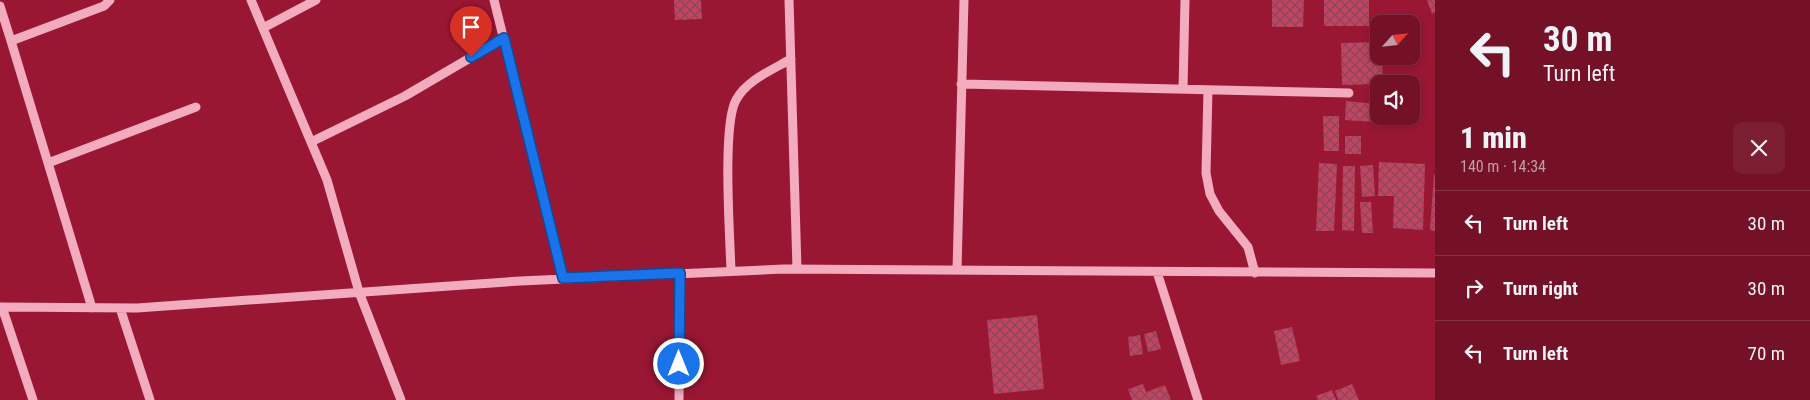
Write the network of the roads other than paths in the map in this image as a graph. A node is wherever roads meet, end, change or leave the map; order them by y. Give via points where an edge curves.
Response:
1 (110, 0) edge
2 (251, 0) edge
3 (316, 0) edge
4 (494, 0) edge
5 (789, 0) edge
6 (964, 0) edge
7 (1185, 0) edge
8 (0, 6) edge
9 (263, 28) junction
10 (504, 38) junction
11 (11, 42) junction
12 (790, 58) junction
13 (961, 84) junction
14 (1183, 89) junction
15 (1208, 90) junction
16 (1349, 92) dead end
17 (196, 107) dead end
18 (311, 142) junction
19 (48, 163) junction
20 (797, 269) junction
21 (957, 270) junction
22 (731, 271) junction
23 (1156, 272) junction
24 (680, 273) junction
25 (1255, 273) junction
26 (1435, 273) edge
27 (563, 278) junction
28 (359, 292) junction
29 (1, 307) edge
30 (92, 308) junction
31 (120, 308) junction
32 (33, 400) edge
33 (150, 400) edge
34 (401, 400) edge
35 (679, 400) edge
36 (1198, 400) edge

1 - 11 street via 104,6
2 - 9 street
3 - 9 street
4 - 10 street
5 - 12 street
6 - 13 street
7 - 14 street
8 - 11 street
9 - 18 street
10 - 18 street via 405,96
10 - 27 street
11 - 19 street
12 - 20 street
12 - 22 street via 748,84 736,100 729,125
13 - 14 street
13 - 21 street
14 - 15 street
15 - 16 street
15 - 25 street via 1206,173 1210,194 1219,211 1248,247
17 - 19 street
18 - 28 street via 327,180
19 - 30 street
20 - 21 street
20 - 22 street
21 - 23 street
22 - 24 street
23 - 25 street
23 - 36 street
24 - 27 street
24 - 35 street
25 - 26 street
27 - 28 street
28 - 31 street
28 - 34 street
29 - 30 street
29 - 32 street
30 - 31 street
31 - 33 street

